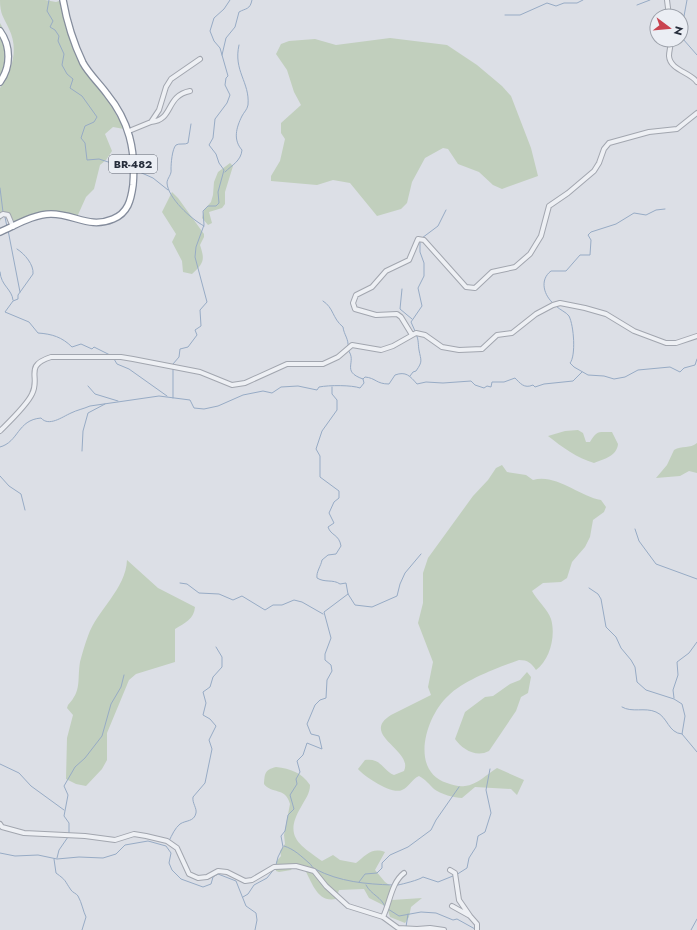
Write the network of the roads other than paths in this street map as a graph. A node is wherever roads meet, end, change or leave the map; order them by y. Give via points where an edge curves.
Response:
1 (63, 0) edge
2 (0, 31) edge
3 (670, 48) edge
4 (200, 59) dead end
5 (0, 82) edge
6 (697, 82) edge
7 (190, 91) dead end
8 (697, 114) edge
9 (151, 122) junction
10 (129, 131) junction
11 (0, 216) edge
12 (13, 227) junction
13 (0, 232) edge
14 (412, 335) junction
15 (697, 336) edge
16 (0, 431) edge
17 (0, 824) edge
18 (450, 870) dead end
19 (404, 873) dead end
20 (452, 906) dead end
21 (470, 916) junction
22 (383, 918) junction
23 (444, 930) edge
24 (477, 930) edge

1 - 10 highway, BR-482 via 71,35 85,65 119,111
2 - 5 highway via 8,48 5,74
3 - 6 street via 670,61 675,68 692,76
4 - 9 street via 171,79 166,87 160,110
7 - 9 street via 176,96 164,116 158,121
8 - 14 street via 677,129 649,132 609,144 594,171 549,206 541,236 530,254 515,266 492,272 475,288 466,287 424,240 418,239 409,260 382,274 372,287 356,295 353,303 354,308 360,312 380,316 397,314
9 - 10 street
10 - 12 highway, BR-482 via 133,150 132,190 128,206 118,217 95,224 67,216 47,214
11 - 12 street via 8,215
12 - 13 highway, BR-482
14 - 15 street via 424,335 442,347 459,350 482,348 497,335 512,333 536,314 560,304 606,314 630,329 666,343 676,343
14 - 16 street via 382,350 352,345 338,357 323,364 287,364 245,383 232,385 200,372 127,358 51,357 41,360 36,366 32,394
17 - 22 street via 24,833 115,840 134,834 167,841 177,848 189,874 198,878 207,877 218,871 227,872 246,881 274,867 296,866 314,871 348,906
18 - 21 street via 455,873 459,900
19 - 22 street via 392,890 390,903
20 - 21 street
21 - 24 street via 477,924
22 - 23 street via 398,928

